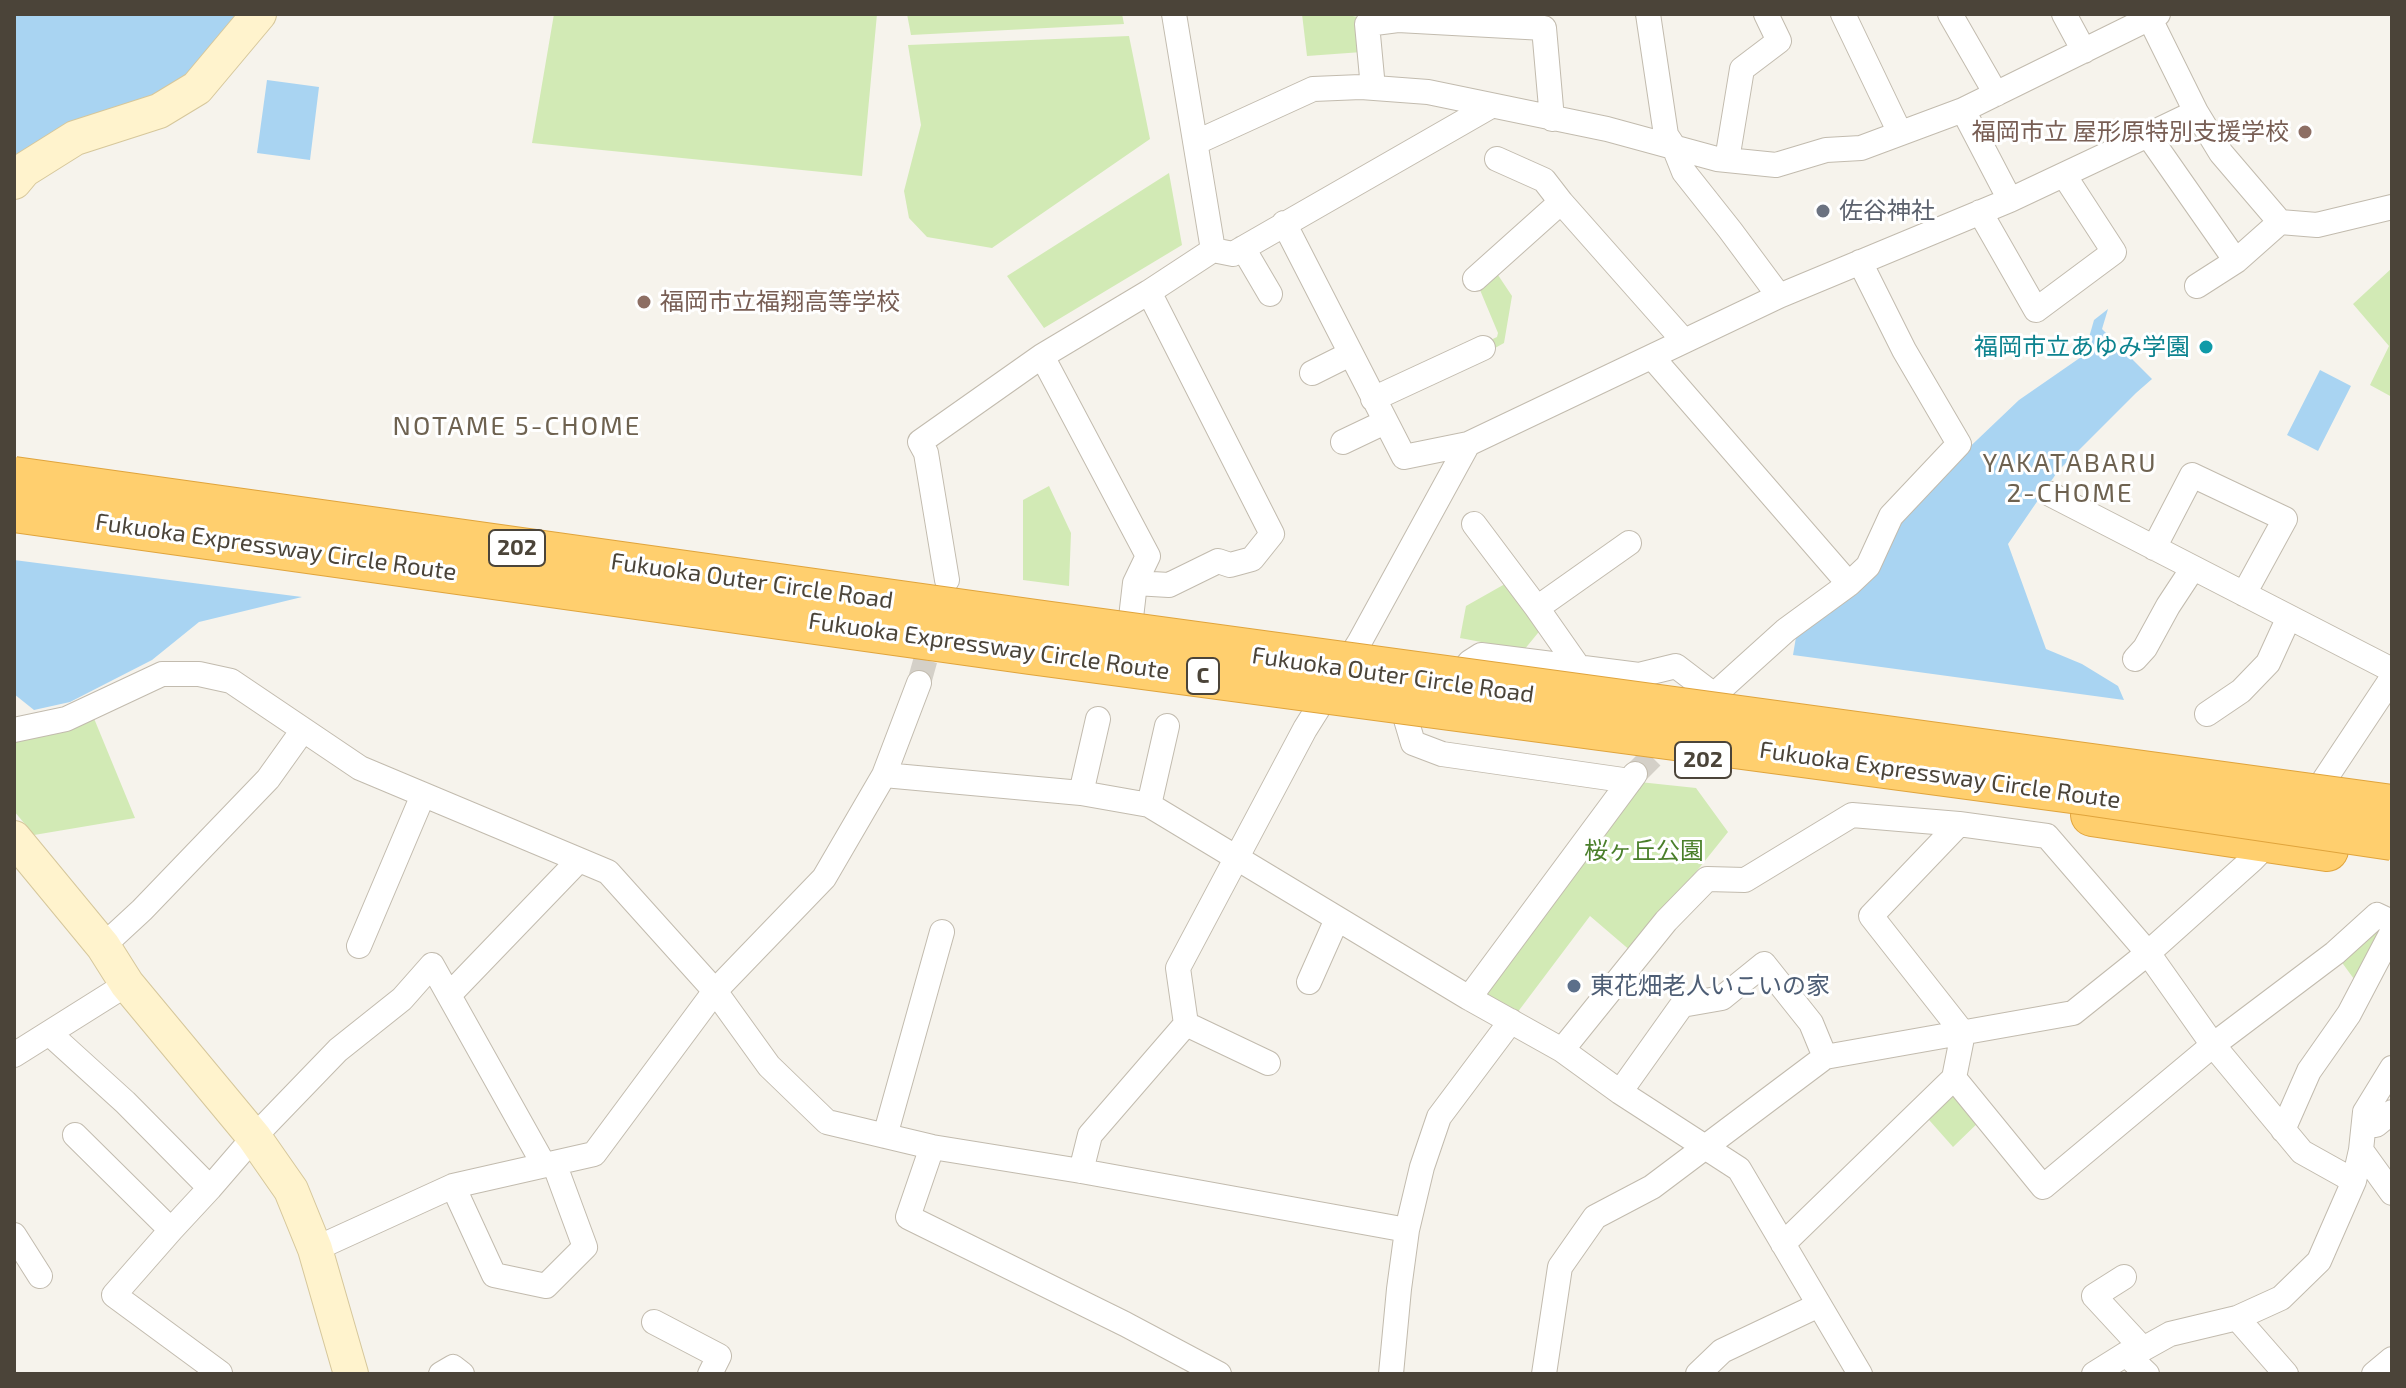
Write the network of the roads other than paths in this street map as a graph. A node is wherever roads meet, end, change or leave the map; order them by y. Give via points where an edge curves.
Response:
1 (259, 14) edge
2 (1174, 14) edge
3 (1648, 14) edge
4 (1766, 14) edge
5 (1843, 14) edge
6 (1950, 14) edge
7 (2064, 14) edge
8 (2154, 16) edge
9 (1398, 17) edge
10 (2084, 51) junction
11 (1373, 88) junction
12 (1996, 94) junction
13 (1491, 106) junction
14 (1963, 110) junction
15 (2196, 112) junction
16 (1552, 119) junction
17 (1900, 133) junction
18 (2148, 135) junction
19 (1197, 142) junction
20 (1674, 147) junction
21 (1497, 159) dead end
22 (1727, 160) junction
23 (2064, 175) junction
24 (14, 182) edge
25 (2010, 200) junction
26 (1561, 202) junction
27 (2392, 207) edge
28 (1980, 212) junction
29 (2280, 222) junction
30 (1284, 223) junction
31 (1243, 248) junction
32 (1213, 250) junction
33 (2236, 261) junction
34 (1860, 262) junction
35 (1475, 279) dead end
36 (2197, 286) dead end
37 (1149, 292) junction
38 (1270, 294) dead end
39 (1779, 296) junction
40 (1684, 341) junction
41 (1483, 348) dead end
42 (1350, 354) junction
43 (1042, 356) junction
44 (1652, 357) junction
45 (1312, 373) dead end
46 (1373, 399) junction
47 (1385, 422) junction
48 (1343, 442) dead end
49 (1468, 444) junction
50 (14, 456) edge
51 (14, 478) edge
52 (2050, 494) dead end
53 (14, 511) edge
54 (14, 524) edge
55 (1474, 524) dead end
56 (14, 533) edge
57 (1629, 543) dead end
58 (2154, 548) junction
59 (2193, 568) junction
60 (464, 574) junction
61 (731, 579) junction
62 (947, 580) dead end
63 (1135, 583) junction
64 (1849, 584) junction
65 (2244, 594) junction
66 (1537, 608) junction
67 (2289, 617) junction
68 (1129, 635) junction
69 (2135, 659) dead end
70 (1343, 666) junction
71 (1579, 668) junction
72 (2392, 670) edge
73 (2392, 678) edge
74 (919, 683) tunnel mouth
75 (1452, 684) junction
76 (1320, 708) junction
77 (2207, 714) dead end
78 (1405, 716) junction
79 (1098, 719) dead end
80 (1167, 726) dead end
81 (14, 730) edge
82 (303, 730) junction
83 (884, 775) junction
84 (1081, 793) junction
85 (423, 795) junction
86 (2310, 803) junction
87 (1149, 805) junction
88 (2392, 806) edge
89 (2392, 815) edge
90 (1959, 824) junction
91 (14, 838) edge
92 (2392, 839) edge
93 (2269, 842) junction
94 (2392, 858) edge
95 (579, 860) junction
96 (1237, 860) junction
97 (1337, 919) junction
98 (2392, 922) edge
99 (942, 932) dead end
100 (2392, 932) edge
101 (103, 946) junction
102 (359, 946) dead end
103 (2148, 953) junction
104 (1309, 982) dead end
105 (127, 984) junction
106 (715, 991) junction
107 (449, 995) junction
108 (1469, 998) junction
109 (1511, 1021) junction
110 (1186, 1024) junction
111 (49, 1033) junction
112 (1963, 1033) junction
113 (2213, 1045) junction
114 (1562, 1050) junction
115 (14, 1055) edge
116 (1825, 1057) junction
117 (1268, 1063) dead end
118 (2392, 1068) edge
119 (1954, 1078) junction
120 (1620, 1092) junction
121 (2365, 1112) junction
122 (2392, 1112) edge
123 (2283, 1130) junction
124 (75, 1135) dead end
125 (885, 1136) junction
126 (254, 1137) junction
127 (932, 1147) junction
128 (1707, 1148) junction
129 (2361, 1150) junction
130 (549, 1164) junction
131 (1081, 1171) junction
132 (2354, 1181) junction
133 (453, 1186) junction
134 (210, 1188) junction
135 (2392, 1193) edge
136 (171, 1230) junction
137 (1407, 1230) junction
138 (14, 1235) edge
139 (1783, 1244) junction
140 (315, 1249) junction
141 (40, 1276) dead end
142 (2124, 1277) dead end
143 (1819, 1305) junction
144 (2237, 1318) junction
145 (654, 1322) dead end
146 (2135, 1351) junction
147 (2392, 1359) edge
148 (220, 1373) edge
149 (351, 1374) edge
150 (441, 1374) edge
151 (462, 1374) edge
152 (710, 1374) edge
153 (1219, 1374) edge
154 (1391, 1374) edge
155 (1544, 1374) edge
156 (1698, 1374) edge
157 (1860, 1374) edge
158 (2094, 1374) edge
159 (2147, 1374) edge
160 (2286, 1374) edge
161 (2374, 1374) edge

1 - 24 street via 197,88 159,111 75,138
2 - 19 street
3 - 20 street via 1666,135
4 - 22 street via 1779,41 1742,69
5 - 17 street
6 - 12 street
7 - 10 street
8 - 10 street
8 - 15 street
9 - 11 street via 1367,24
9 - 16 street via 1544,28
10 - 12 street
11 - 13 street via 1428,92
11 - 19 street via 1313,89
12 - 14 street
13 - 16 street
13 - 30 street
14 - 17 street
14 - 25 street
15 - 18 street
15 - 29 street via 2221,153
16 - 20 street
17 - 22 street via 1861,148 1826,150 1776,165
18 - 23 street
18 - 33 street
19 - 32 street
20 - 22 street
20 - 39 street via 1684,172
21 - 26 street via 1544,180
23 - 25 street
23 - 28 street via 2114,252 2036,310
25 - 28 street
26 - 35 street
26 - 40 street
27 - 29 street via 2317,225
28 - 34 street
29 - 33 street
30 - 31 street
30 - 42 street
31 - 32 street via 1233,254
31 - 38 street
32 - 37 street
33 - 36 street
34 - 39 street
34 - 64 street via 1959,444 1891,516 1868,566
37 - 43 street
37 - 63 street via 1272,534 1252,559 1230,565 1218,561 1169,585
39 - 40 street
40 - 44 street
41 - 46 street
42 - 45 street
42 - 46 street
43 - 62 street via 920,442
43 - 63 street via 1148,556
44 - 49 street
44 - 64 street
46 - 47 street
47 - 48 street
47 - 49 street via 1404,457
49 - 70 street
50 - 61 highway, bridge via 523,534
51 - 61 highway, Fukuoka Expressway Circle Route / C, bridge
51 - 68 highway, Fukuoka Outer Circle Road / 202, bridge
52 - 58 street
53 - 60 highway, Fukuoka Expressway Circle Route / C, bridge
54 - 76 highway, Fukuoka Outer Circle Road / 202
55 - 66 street
56 - 60 highway, bridge
57 - 66 street
58 - 59 street
58 - 65 street via 2192,475 2285,519
59 - 65 street
59 - 69 street
60 - 92 highway, Fukuoka Expressway Circle Route / C, bridge
61 - 88 highway, Fukuoka Expressway Circle Route / C, bridge
63 - 68 street
64 - 71 street via 1786,630 1714,695 1676,666 1639,675
65 - 67 street
66 - 71 street
67 - 72 street
67 - 77 street via 2268,663 2241,691
68 - 70 highway, Fukuoka Outer Circle Road / 202
70 - 75 highway, Fukuoka Outer Circle Road / 202
70 - 76 street
71 - 75 street via 1481,655
73 - 86 street
74 - 83 street
75 - 86 highway, Fukuoka Outer Circle Road / 202
76 - 78 highway, Fukuoka Outer Circle Road / 202
76 - 96 street
78 - 93 highway, Fukuoka Outer Circle Road / 202
78 - 108 street via 1413,743 1442,754 1633,778
79 - 84 street
80 - 87 street
81 - 82 street via 66,719 162,674 199,674 231,681
82 - 85 street via 360,768
82 - 101 street via 268,779
83 - 84 street
83 - 106 street via 824,878
84 - 87 street
85 - 95 street
85 - 102 street
86 - 89 highway, Fukuoka Outer Circle Road / 202
86 - 93 street
87 - 96 street
90 - 103 street via 2047,836
90 - 112 street via 1871,916
90 - 114 street via 1852,815 1745,880 1707,879 1666,921
91 - 101 street
93 - 94 highway, Fukuoka Outer Circle Road / 202
93 - 103 street
95 - 106 street via 608,872
95 - 107 street
96 - 97 street
96 - 110 street via 1178,968
97 - 104 street
97 - 108 street
98 - 113 street via 2377,915
99 - 125 street
100 - 123 street via 2349,1014 2309,1071
101 - 105 street
103 - 112 street via 2073,1013
103 - 113 street
105 - 111 street
105 - 126 street
106 - 125 street via 769,1066 827,1122
106 - 130 street via 594,1154
107 - 126 street via 432,965 402,999 338,1050
107 - 130 street
108 - 109 street
109 - 114 street
109 - 137 street via 1439,1117
110 - 117 street
110 - 131 street via 1090,1135
111 - 115 street
111 - 134 street
112 - 116 street
112 - 119 street
113 - 119 street via 2043,1187
113 - 123 street
114 - 120 street
116 - 120 street via 1811,1023 1764,964 1722,998 1682,1005
116 - 128 street
118 - 121 street
119 - 139 street
120 - 128 street
121 - 122 street via 2376,1125
121 - 129 street
123 - 132 street via 2302,1152
124 - 136 street
125 - 127 street
126 - 134 street
126 - 140 street via 291,1190
127 - 131 street
127 - 153 street via 908,1217
128 - 139 street via 1739,1169
128 - 155 street via 1652,1187 1595,1217 1560,1267
129 - 132 street
129 - 135 street
130 - 133 street
130 - 133 street via 585,1247 546,1286 494,1275
131 - 137 street
132 - 144 street via 2319,1261 2281,1298
133 - 140 street
134 - 136 street
136 - 148 street via 114,1295
137 - 154 street
138 - 141 street
139 - 143 street
140 - 149 street
142 - 146 street via 2094,1296
143 - 156 street via 1722,1351
143 - 157 street
144 - 146 street via 2170,1334
144 - 160 street
145 - 152 street via 719,1356
146 - 158 street
146 - 159 street
147 - 161 street
150 - 151 street via 453,1367

